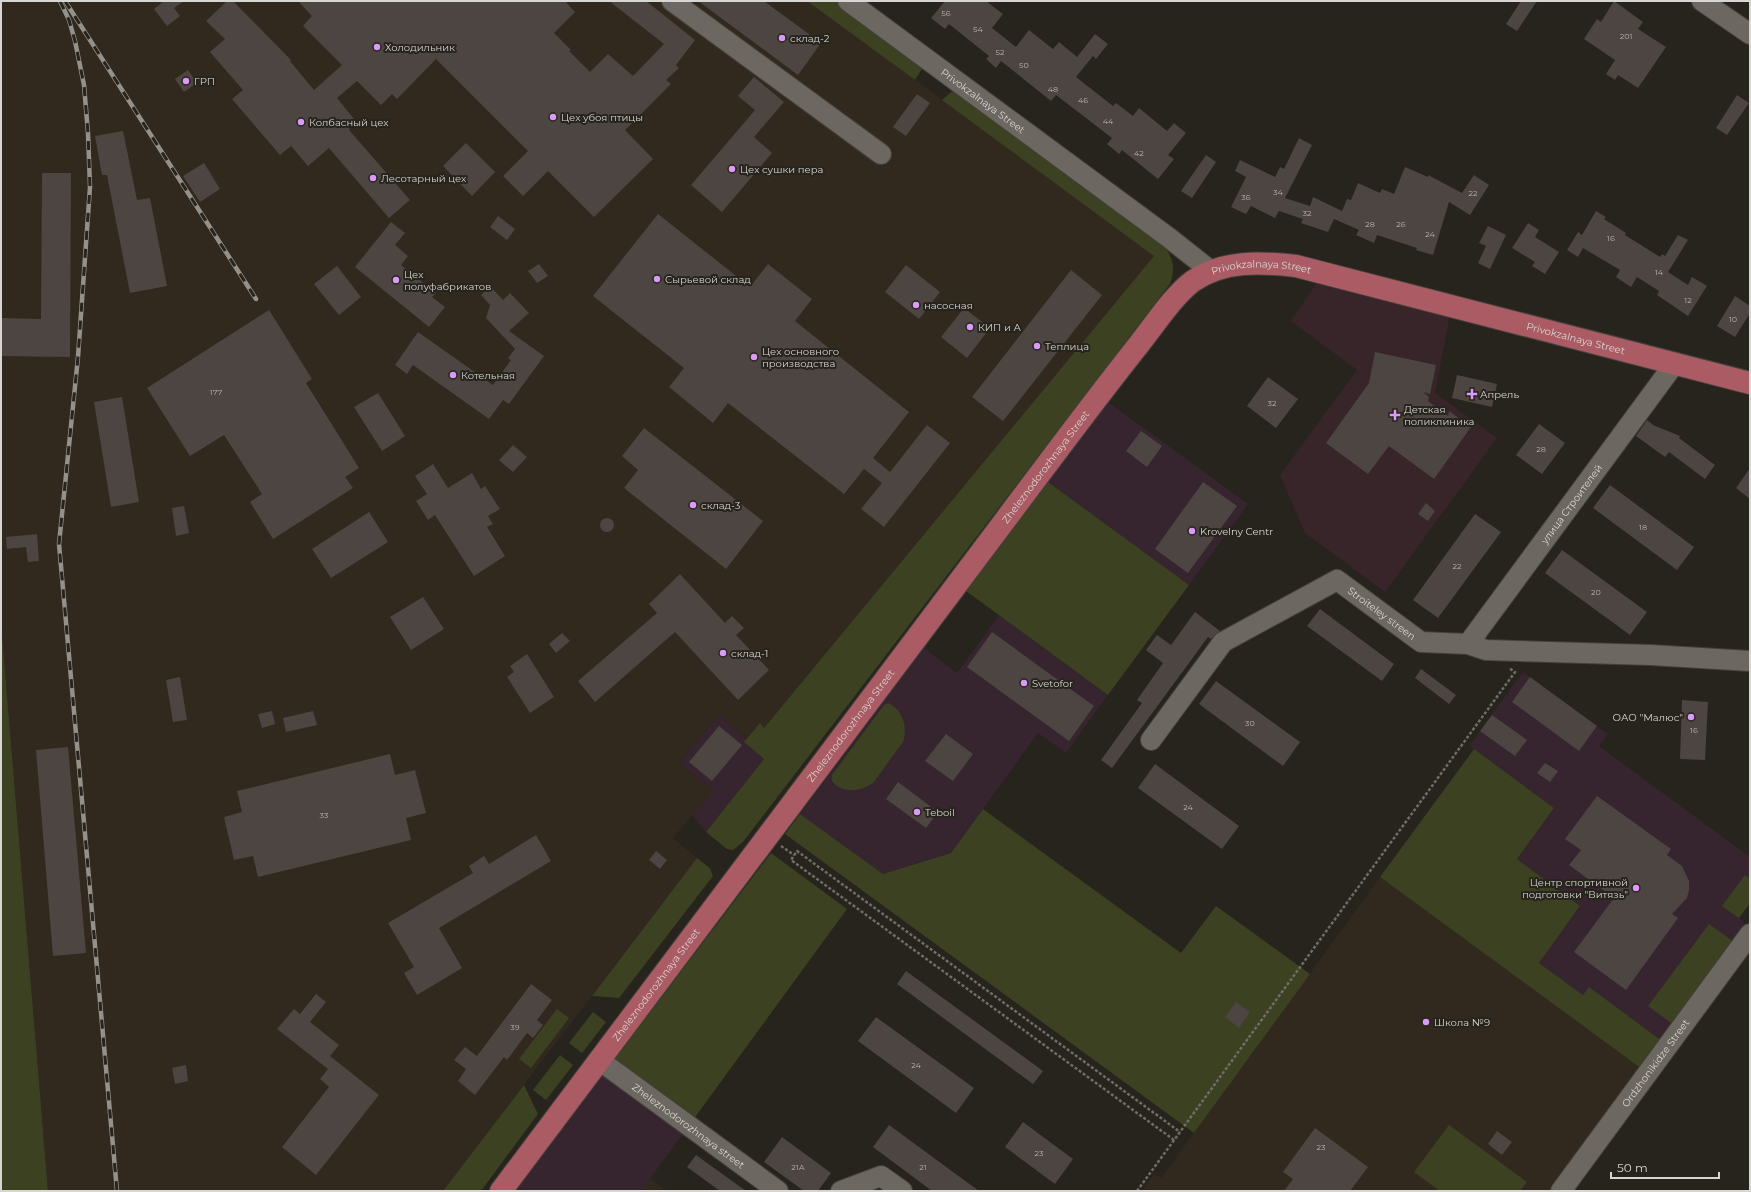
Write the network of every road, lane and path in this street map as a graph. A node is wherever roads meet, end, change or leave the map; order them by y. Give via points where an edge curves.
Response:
1 (672, 1) edge
2 (848, 1) edge
3 (1702, 1) edge
4 (1750, 34) edge
5 (881, 154) dead end
6 (1211, 271) junction
7 (1675, 363) junction
8 (1750, 383) edge
9 (1477, 647) junction
10 (1750, 662) edge
11 (1151, 740) dead end
12 (1750, 934) edge
13 (599, 1060) junction
14 (1180, 1132) junction
15 (1174, 1140) junction
16 (501, 1191) edge
17 (778, 1191) edge
18 (841, 1191) edge
19 (902, 1191) edge
20 (1137, 1191) edge
21 (1560, 1191) edge

1 - 5 street
2 - 6 street, Privokzalnaya Street
3 - 4 street
6 - 7 main road, Privokzalnaya Street via 1254,263 1296,266
6 - 13 main road, Zheleznodorozhnaya Street via 1196,279 1179,294 1112,379
7 - 8 main road, Privokzalnaya Street
7 - 9 street, улица Строителей
9 - 10 street, Stroiteley streen
9 - 11 street, Stroiteley streen via 1421,642 1337,580 1223,642
9 - 14 path via 1515,672
12 - 21 street, Ordzhonikidze Street
13 - 16 main road, Zheleznodorozhnaya Street
13 - 17 street, Zheleznodorozhnaya street
14 - 15 path
14 - 15 path via 797,851 790,860
15 - 20 path
18 - 19 street via 881,1176

